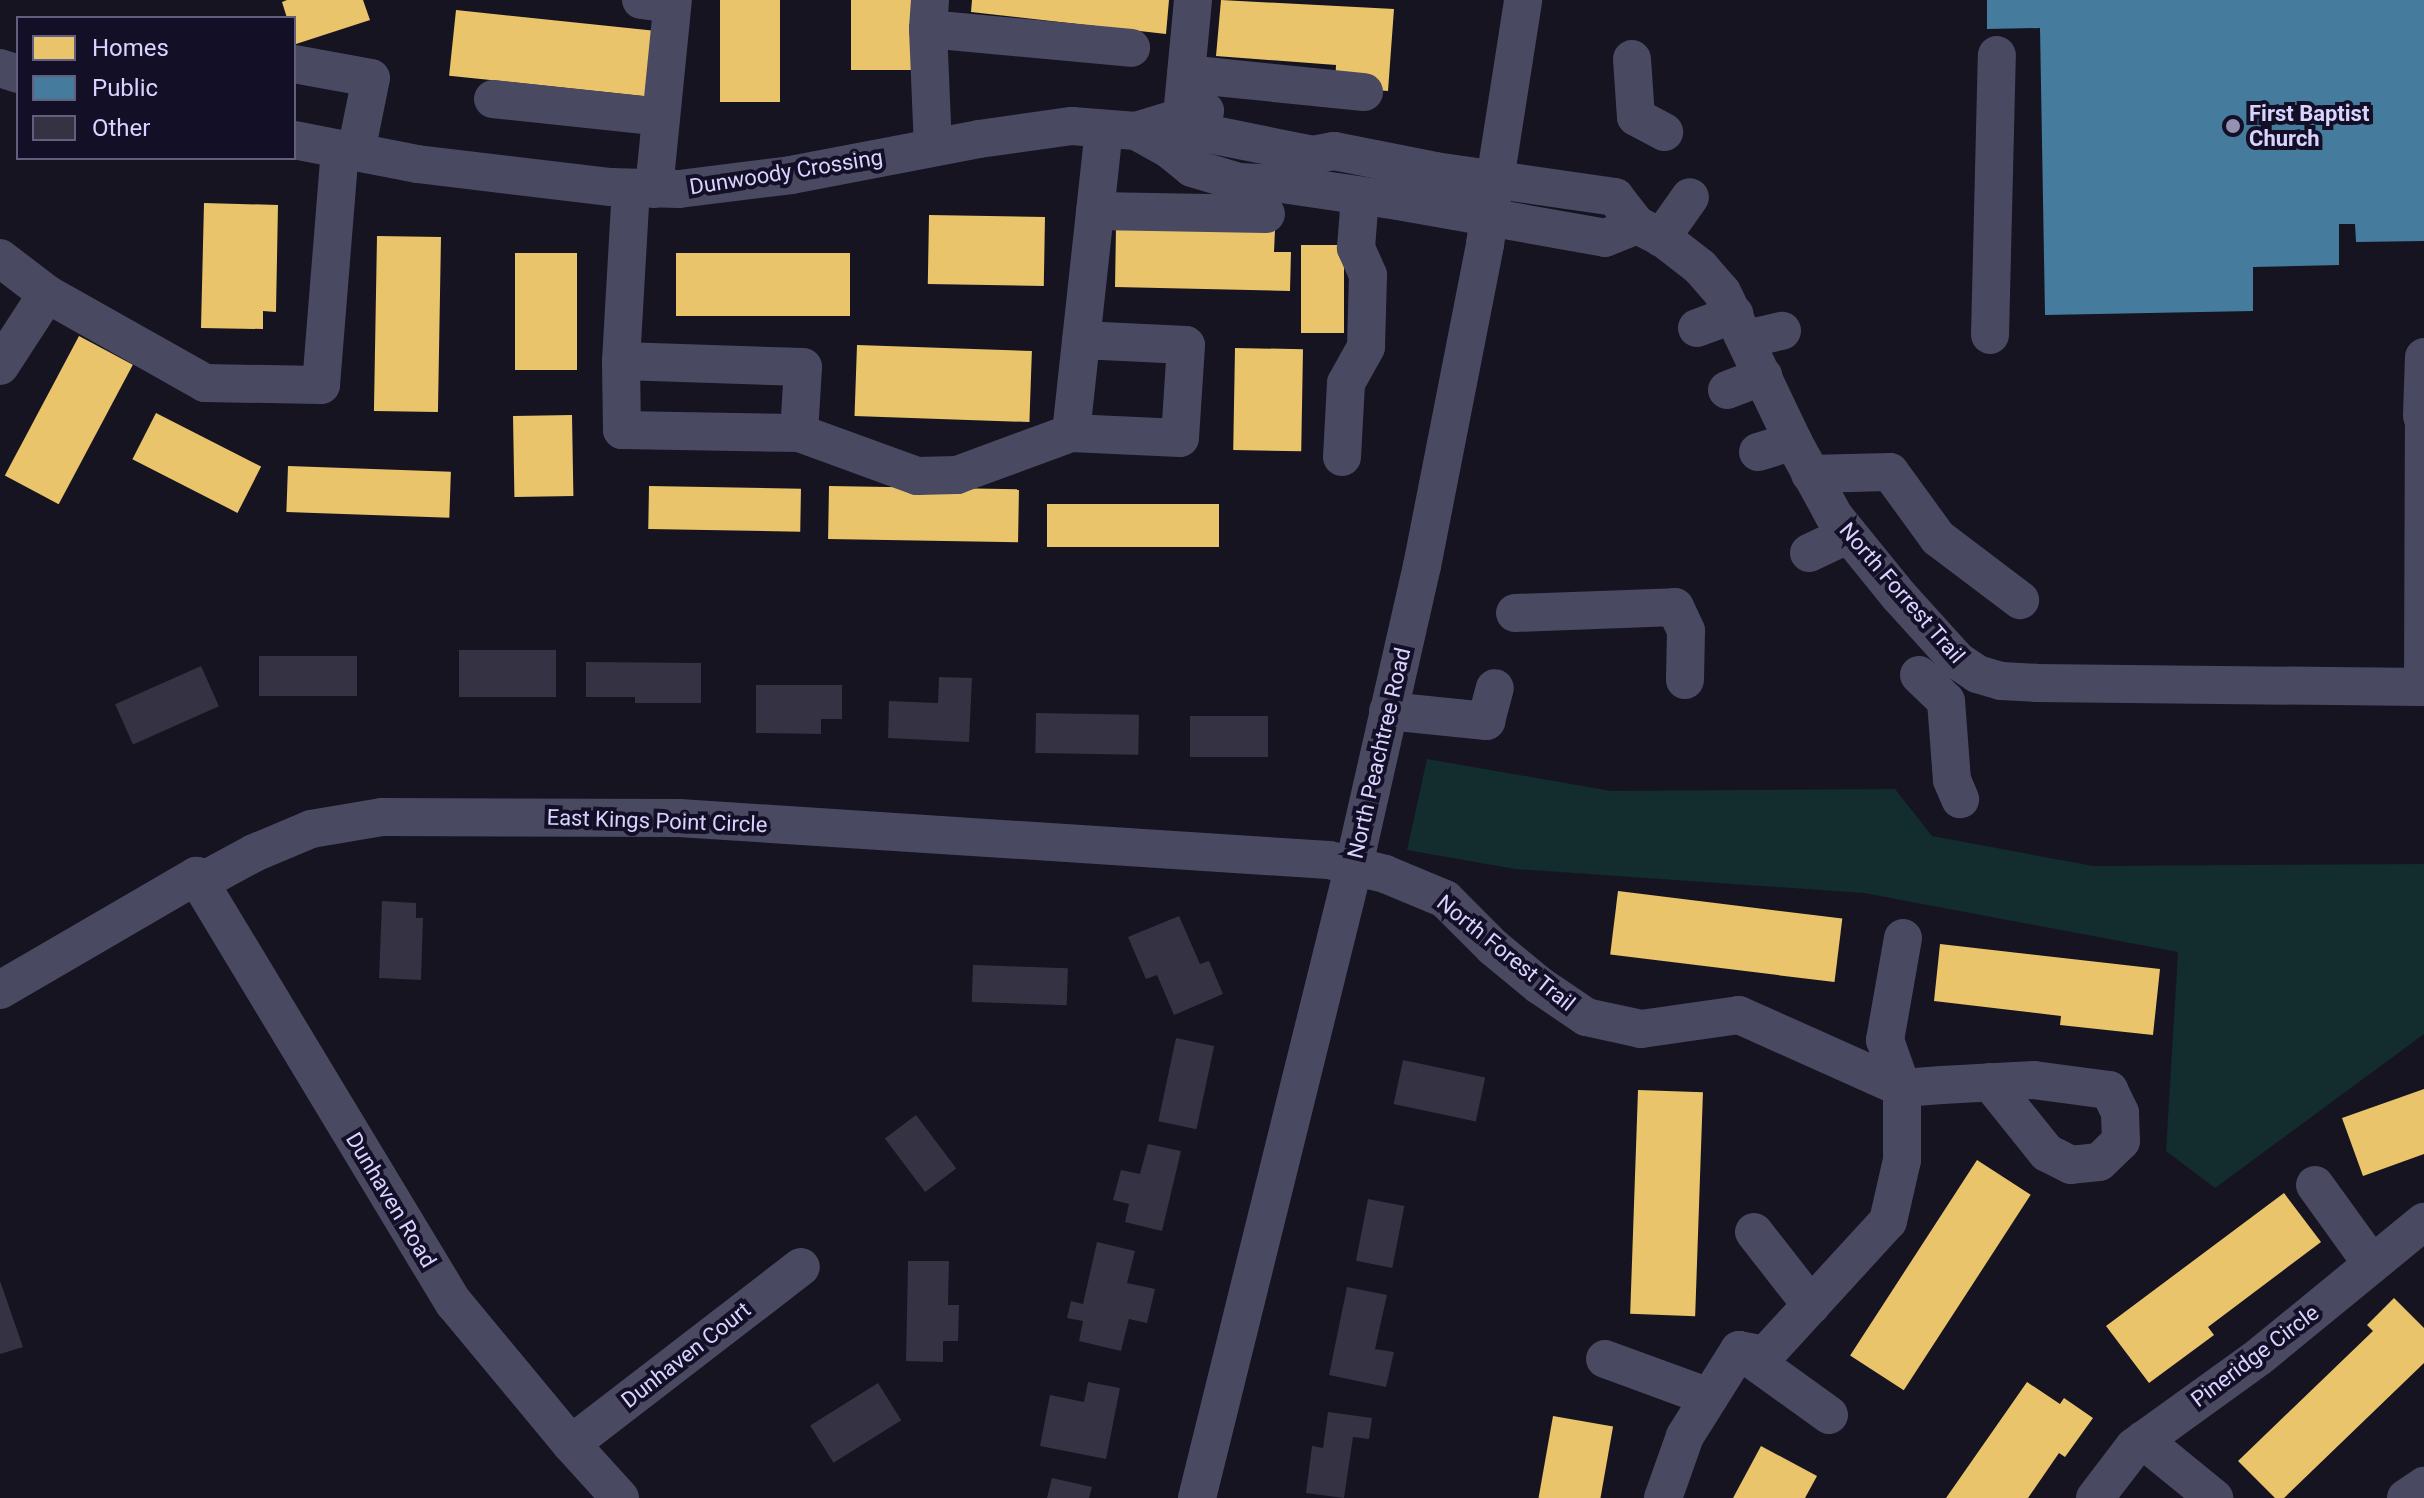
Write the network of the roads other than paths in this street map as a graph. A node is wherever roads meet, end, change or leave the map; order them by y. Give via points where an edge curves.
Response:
1 (1193, 0) edge
2 (1523, 0) edge
3 (662, 1) edge
4 (929, 15) edge
5 (1131, 48) dead end
6 (1997, 55) dead end
7 (1632, 59) dead end
8 (296, 64) edge
9 (1186, 74) junction
10 (1364, 92) dead end
11 (493, 99) dead end
12 (661, 117) junction
13 (1120, 130) junction
14 (1664, 132) dead end
15 (1176, 133) junction
16 (296, 140) edge
17 (933, 147) junction
18 (348, 151) junction
19 (1495, 178) junction
20 (642, 189) junction
21 (1360, 196) junction
22 (1690, 197) dead end
23 (1274, 199) junction
24 (1095, 211) junction
25 (1489, 216) junction
26 (1649, 231) junction
27 (0, 258) edge
28 (47, 294) junction
29 (1697, 328) dead end
30 (1754, 328) junction
31 (1990, 335) dead end
32 (1081, 340) junction
33 (2424, 357) edge
34 (621, 361) junction
35 (0, 366) edge
36 (1763, 376) junction
37 (1727, 390) dead end
38 (2423, 416) edge
39 (799, 433) junction
40 (1071, 433) junction
41 (1787, 456) junction
42 (1342, 457) dead end
43 (1847, 535) junction
44 (1809, 553) dead end
45 (2020, 600) dead end
46 (1515, 613) dead end
47 (1919, 675) dead end
48 (1685, 680) dead end
49 (2423, 687) edge
50 (1495, 688) dead end
51 (1388, 711) junction
52 (1960, 799) dead end
53 (1354, 865) junction
54 (196, 876) junction
55 (1903, 938) dead end
56 (0, 990) edge
57 (1990, 1082) dead end
58 (1902, 1088) junction
59 (2315, 1185) dead end
60 (2424, 1222) edge
61 (1754, 1232) dead end
62 (2372, 1264) junction
63 (801, 1267) dead end
64 (1811, 1305) junction
65 (1739, 1350) junction
66 (1605, 1359) dead end
67 (1709, 1397) junction
68 (1829, 1415) dead end
69 (2143, 1440) junction
70 (571, 1444) junction
71 (2424, 1486) edge
72 (620, 1498) edge
73 (1197, 1498) edge
74 (1663, 1498) edge
75 (2095, 1498) edge
76 (2214, 1498) edge
77 (2406, 1498) edge

1 - 9 street
2 - 19 street, North Peachtree Road
3 - 12 street
4 - 5 street
4 - 17 street
6 - 31 street
7 - 14 street via 1636,117
8 - 18 street via 371,78
9 - 10 street
9 - 15 street
11 - 12 street
12 - 20 street
13 - 15 street, Dunwoody Crossing
13 - 17 street, Dunwoody Crossing via 1072,126
13 - 24 street
15 - 19 street, Dunwoody Crossing via 1204,111 1316,136 1334,151
15 - 23 street, Dunwoody Crossing via 1191,148 1258,162
16 - 18 street, Dunwoody Crossing
17 - 20 street, Dunwoody Crossing via 734,184
18 - 20 street, Dunwoody Crossing via 417,164
18 - 28 street via 321,385 205,383
19 - 25 street, North Peachtree Road
19 - 26 street, North Forrest Trail via 1615,197
20 - 34 street
21 - 23 street, Dunwoody Crossing
21 - 25 street, Dunwoody Crossing
21 - 42 street via 1356,248 1368,275 1366,347 1346,383
22 - 26 street
23 - 24 street
24 - 32 street
25 - 26 street via 1605,238
25 - 51 street, North Peachtree Road via 1422,566
26 - 30 street, North Forrest Trail via 1700,267 1726,273
27 - 28 street
28 - 35 street
29 - 30 street
30 - 36 street, North Forrest Trail
32 - 40 street
32 - 40 street via 1186,345 1180,438
33 - 38 street
34 - 39 street via 622,430
34 - 39 street via 803,367
36 - 37 street
36 - 41 street, North Forrest Trail
38 - 49 street
39 - 40 street via 917,476 957,475
41 - 43 street, North Forrest Trail
41 - 45 street via 1890,472 1938,538
43 - 44 street
43 - 49 street, North Forrest Trail via 1897,611 1977,674 2001,681
46 - 48 street via 1675,607 1686,631
47 - 52 street via 1946,701 1952,780
50 - 51 street via 1486,721
51 - 53 street, North Peachtree Road
53 - 54 street, East Kings Point Circle via 679,818 382,817 311,829 208,878
53 - 58 street, North Forest Trail via 1445,899 1493,947 1586,1017 1641,1029 1739,1015
53 - 73 street, North Peachtree Road
54 - 56 street, East Kings Point Circle
54 - 70 street, Dunhaven Road via 454,1303
55 - 58 street via 1885,1040
57 - 58 street
58 - 64 street via 1902,1160 1888,1221
59 - 62 street
60 - 62 street, Pineridge Circle
61 - 64 street
62 - 69 street, Pineridge Circle via 2260,1356
63 - 70 street, Dunhaven Court
64 - 65 street via 1765,1355
65 - 67 street
65 - 68 street
66 - 67 street
67 - 74 street via 1685,1436
69 - 75 street, Pineridge Circle
69 - 76 street
70 - 72 street, Dunhaven Road
71 - 77 street

